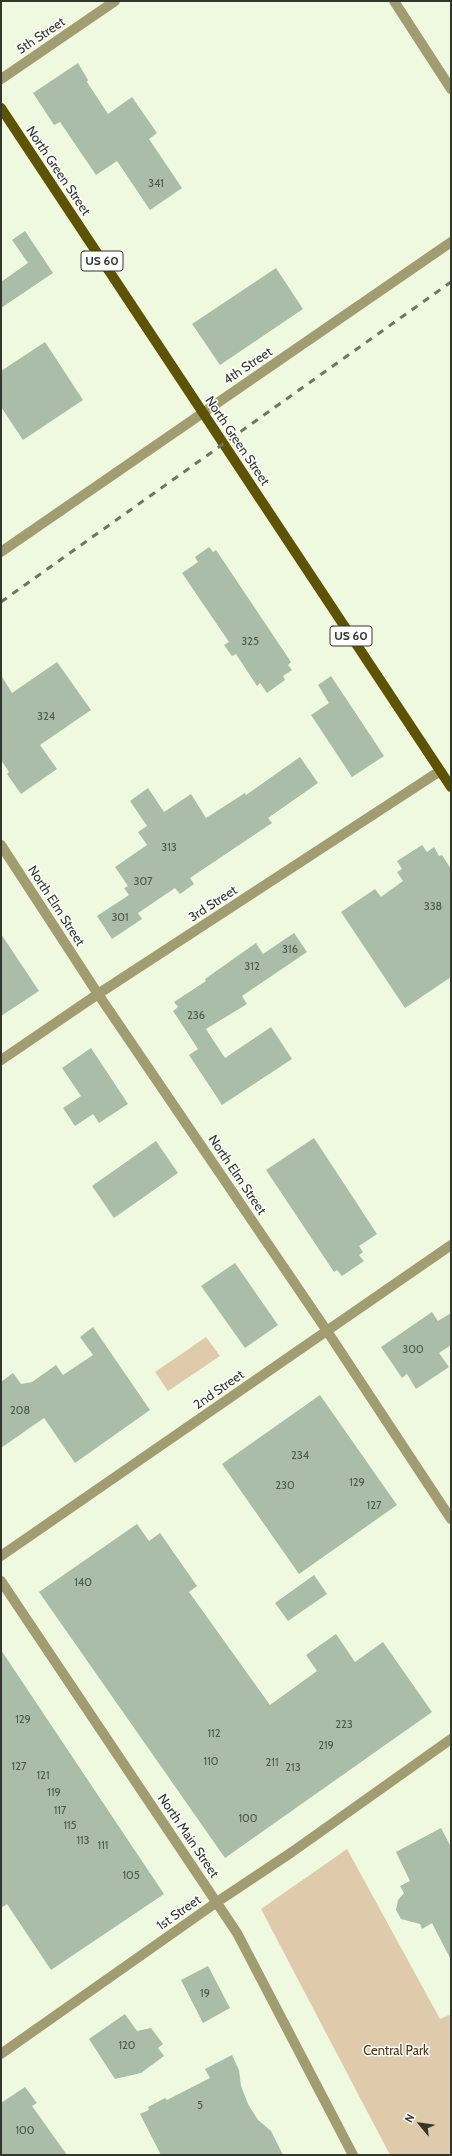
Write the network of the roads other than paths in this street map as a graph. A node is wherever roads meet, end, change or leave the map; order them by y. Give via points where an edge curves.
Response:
1 (116, 1) edge
2 (394, 1) edge
3 (1, 79) edge
4 (451, 89) edge
5 (1, 108) edge
6 (451, 242) edge
7 (203, 413) junction
8 (1, 552) edge
9 (440, 771) junction
10 (451, 787) edge
11 (1, 845) edge
12 (98, 994) junction
13 (1, 1060) edge
14 (451, 1246) edge
15 (327, 1331) junction
16 (451, 1519) edge
17 (1, 1556) edge
18 (1, 1581) edge
19 (451, 1739) edge
20 (217, 1902) junction
21 (1, 2054) edge
22 (353, 2155) edge

1 - 3 street, 5th Street
2 - 4 street
5 - 7 main road, North Green Street / US 60
6 - 7 street, 4th Street
7 - 8 street, 4th Street
7 - 9 main road, North Green Street / US 60
9 - 10 main road, North Green Street / US 60
9 - 12 street, 3rd Street
11 - 12 street, North Elm Street
12 - 13 street, 3rd Street
12 - 15 street, North Elm Street
14 - 15 street, 2nd Street
15 - 16 street, North Elm Street
15 - 17 street, 2nd Street
18 - 20 street, North Main Street
19 - 20 street, 1st Street
20 - 21 street, 1st Street
20 - 22 street, North Main Street via 237,1933

